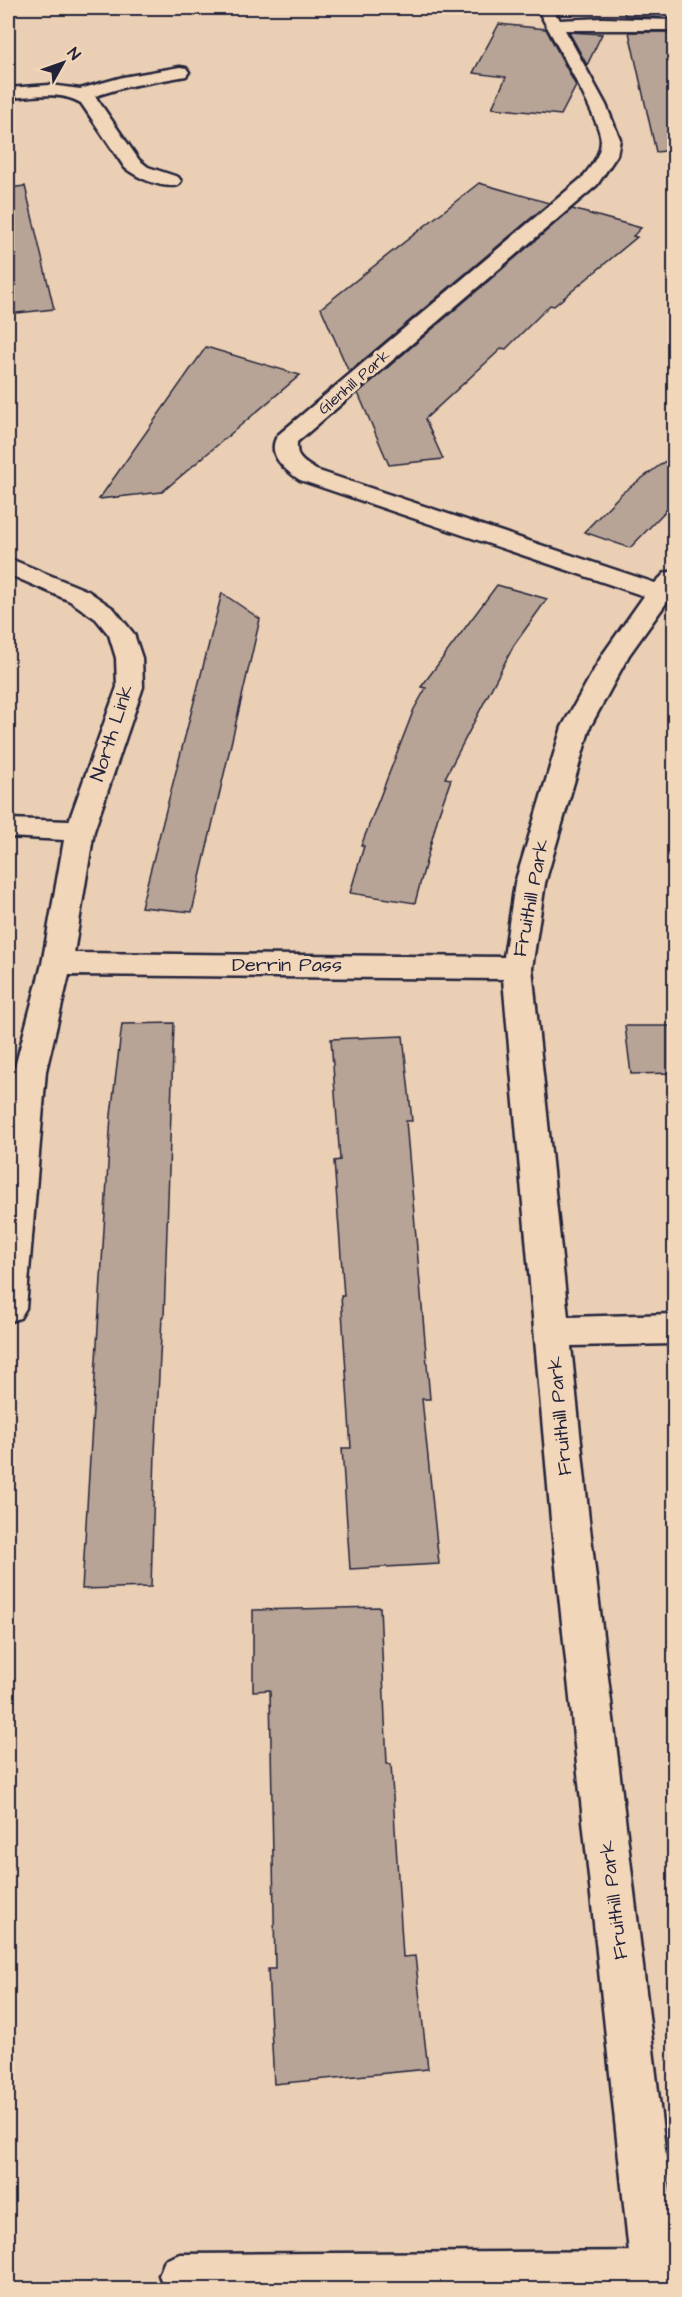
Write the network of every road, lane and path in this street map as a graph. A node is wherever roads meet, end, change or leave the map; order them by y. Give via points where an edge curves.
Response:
1 (550, 16) edge
2 (675, 25) edge
3 (180, 72) dead end
4 (8, 93) edge
5 (82, 94) junction
6 (171, 181) dead end
7 (8, 565) edge
8 (667, 586) edge
9 (8, 828) edge
10 (80, 831) junction
11 (57, 964) junction
12 (517, 968) junction
13 (16, 1116) edge
14 (8, 1308) edge
15 (675, 1329) edge
16 (553, 1332) junction
17 (180, 2275) dead end
18 (657, 2281) edge

1 - 2 street via 602,23
1 - 8 street, Glenhill Park via 597,105 611,139 608,155 590,181 286,440 285,454 308,475
3 - 5 street via 134,79
4 - 5 street
5 - 6 street via 132,164
7 - 10 street, North Link via 79,596 105,614 121,634 129,658 130,687
8 - 12 street, Fruithill Park via 616,654 576,727 530,883
9 - 10 street
10 - 11 street, North Link
11 - 12 street, Derrin Pass
11 - 13 street, North Link
12 - 16 street, Fruithill Park
13 - 14 street, North Link
15 - 16 street
16 - 18 street, Fruithill Park via 570,1520
17 - 18 lane

